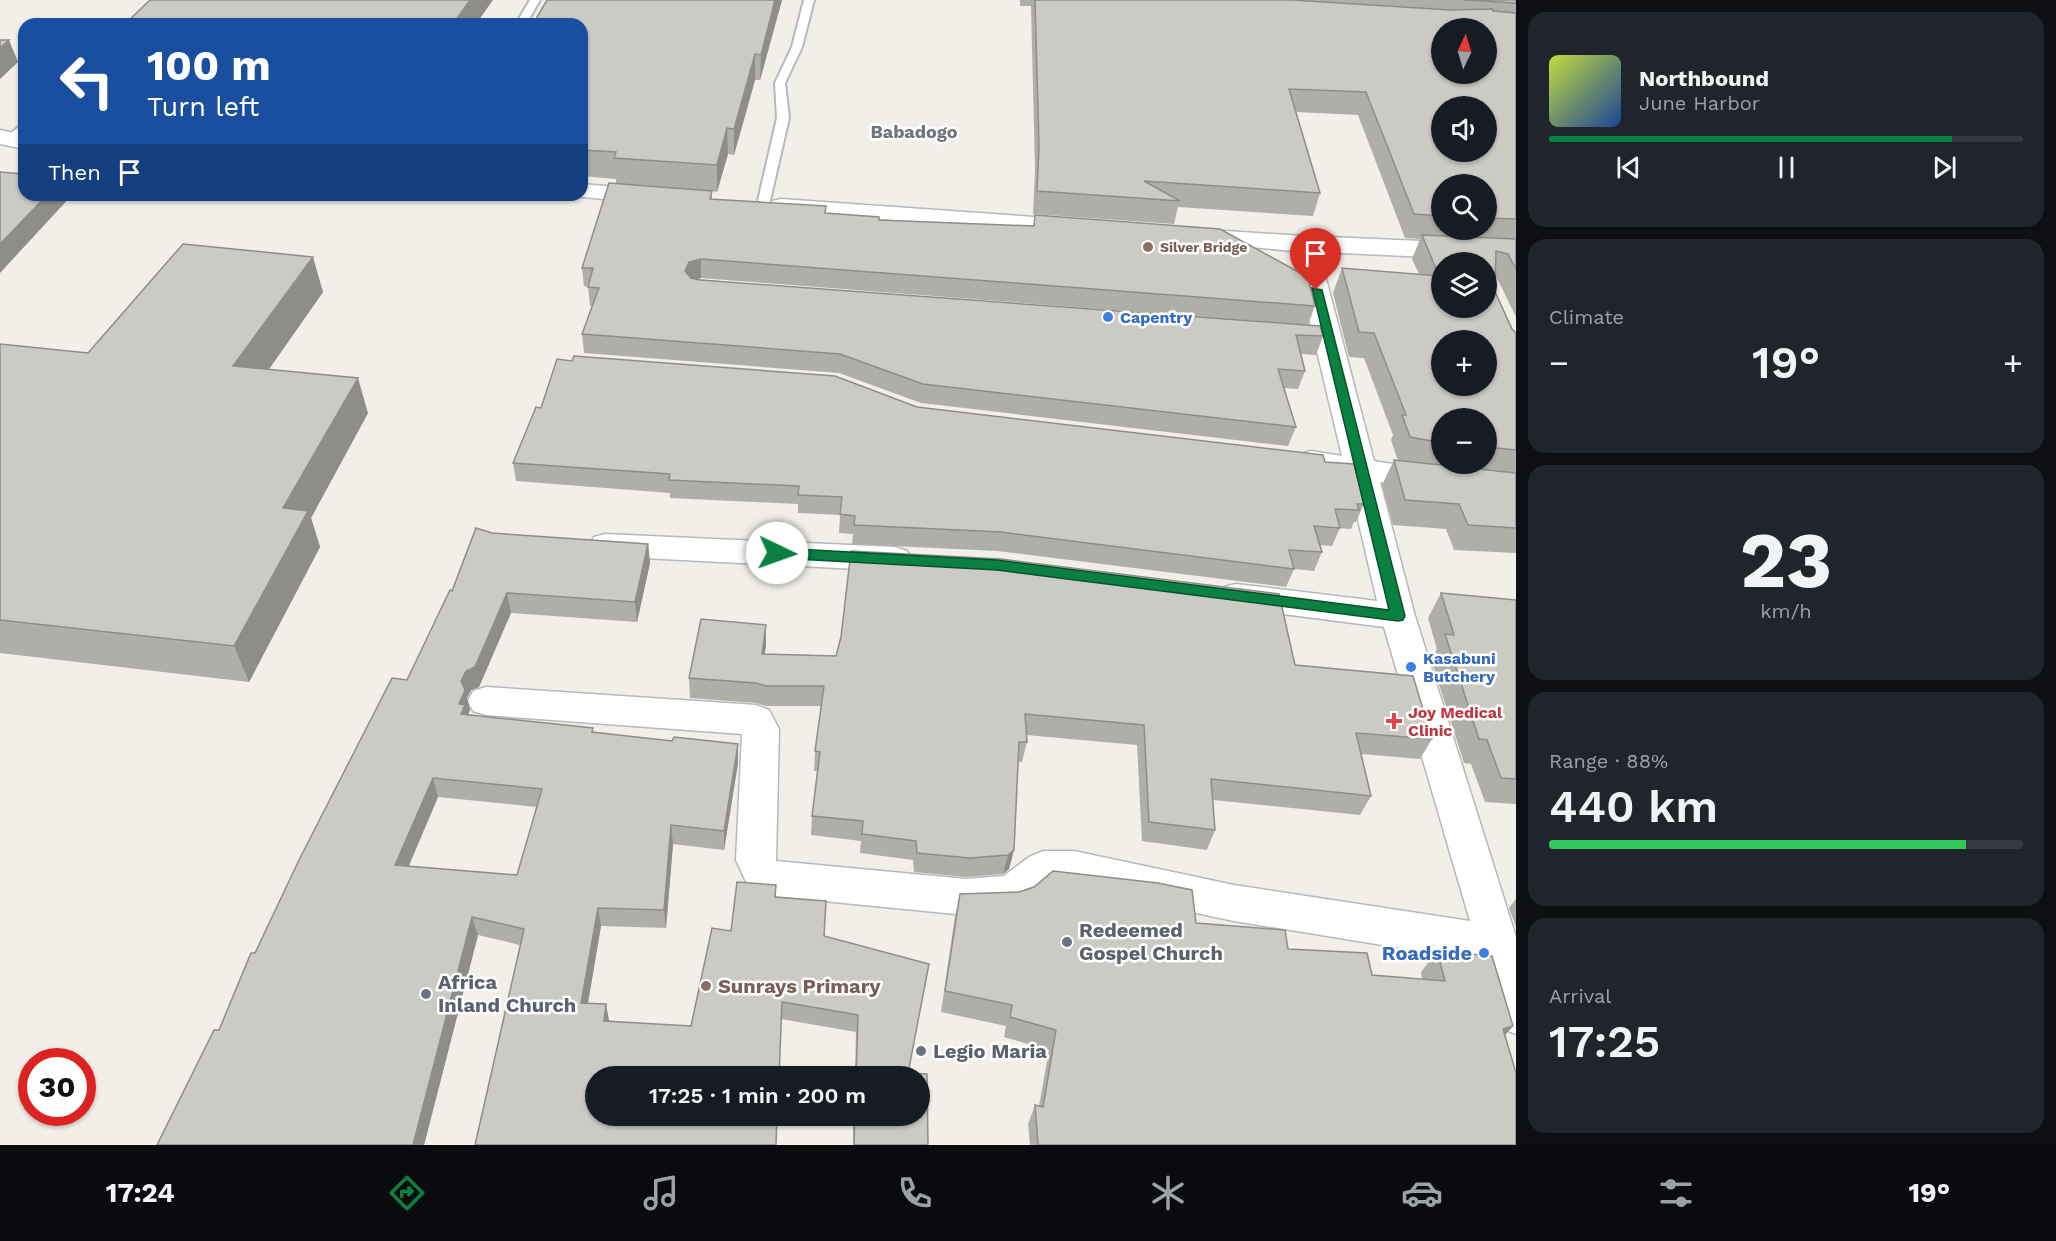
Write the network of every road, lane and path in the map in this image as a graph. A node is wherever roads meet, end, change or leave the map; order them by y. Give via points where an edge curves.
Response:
1 (535, 0) edge
2 (809, 0) edge
3 (524, 18) edge
4 (588, 191) edge
5 (672, 198) edge
6 (752, 204) joint
7 (1102, 229) edge
8 (1173, 234) edge
9 (1304, 244) junction
10 (1431, 253) edge
11 (1516, 253) edge
12 (1497, 254) edge
13 (1278, 458) edge
14 (1360, 467) junction
15 (1516, 487) edge
16 (578, 543) edge
17 (927, 561) edge
18 (1210, 593) edge
19 (1398, 616) junction
20 (486, 701) dead end
21 (1498, 944) junction
22 (1516, 1013) edge

1 - 3 lane
2 - 6 lane via 797,47 780,83 783,118
4 - 5 street
6 - 7 street
8 - 9 street
9 - 10 street
9 - 14 street via 1316,335
11 - 12 street
13 - 14 street
14 - 15 street via 1430,480
14 - 19 street
16 - 17 street
18 - 19 street
19 - 21 street
20 - 21 street via 756,720 761,729 756,860 762,874 772,878 966,897 1012,894 1043,869 1074,869 1234,903
21 - 22 street

